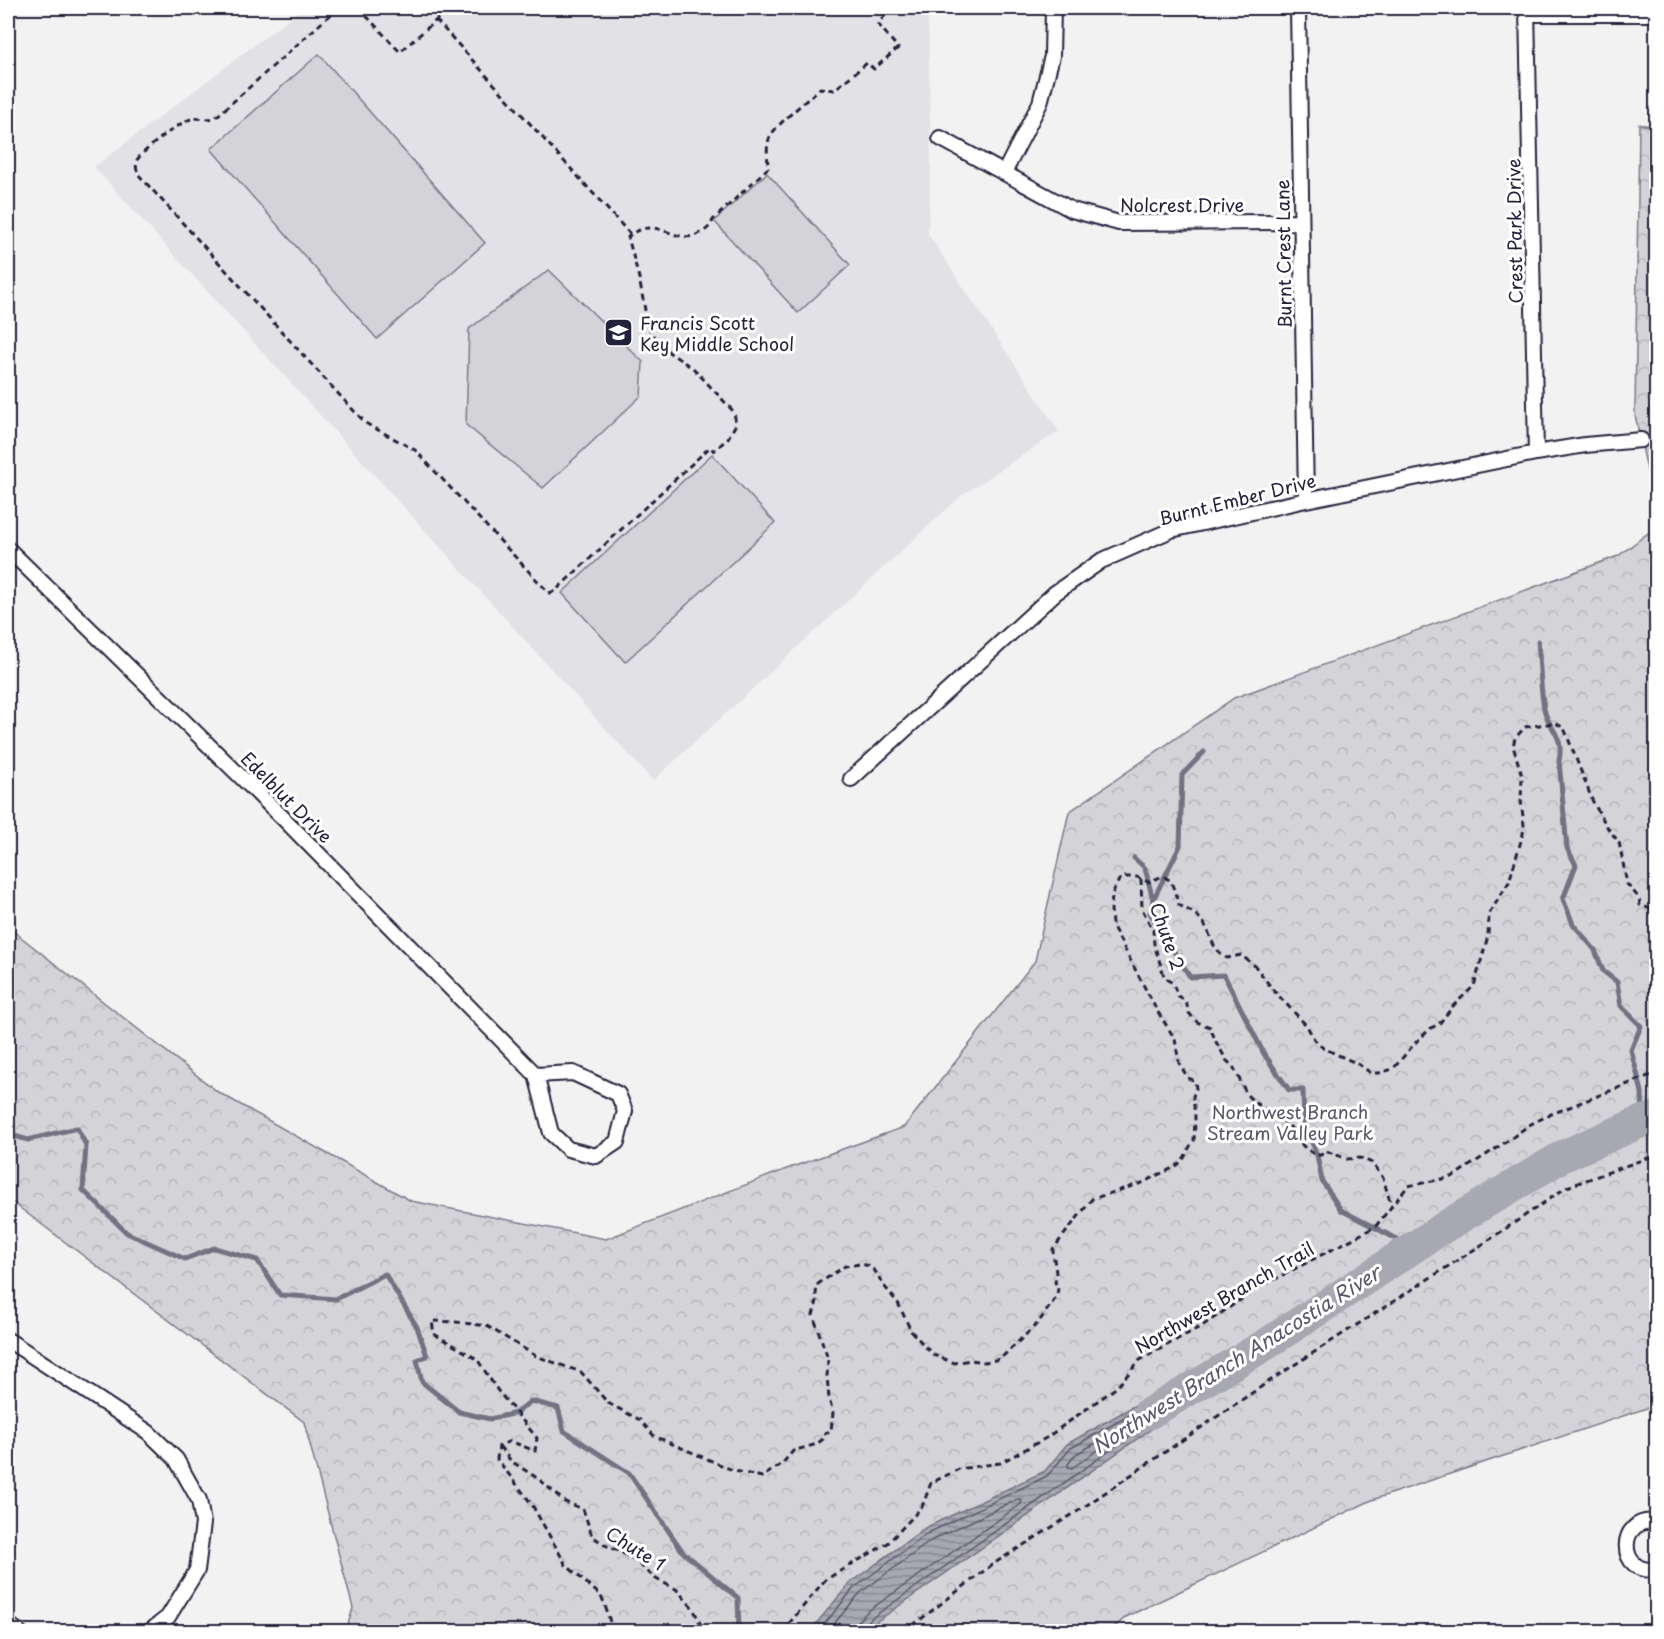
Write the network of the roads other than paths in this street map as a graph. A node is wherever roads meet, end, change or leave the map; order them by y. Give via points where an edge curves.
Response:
1 (1053, 8) edge
2 (1298, 8) edge
3 (1528, 11) edge
4 (1656, 14) edge
5 (940, 138) dead end
6 (1004, 173) junction
7 (1301, 222) junction
8 (1641, 440) dead end
9 (1536, 453) junction
10 (1305, 500) junction
11 (8, 549) edge
12 (851, 779) dead end
13 (536, 1075) junction
14 (8, 1340) edge
15 (1656, 1522) edge
16 (1656, 1569) edge
17 (8, 1624) edge
18 (19, 1632) edge
19 (149, 1632) edge

1 - 6 street via 1052,56 1040,103
2 - 7 street, Burnt Crest Lane
3 - 4 street
3 - 9 street, Crest Park Drive
5 - 6 street, Nolcrest Drive
6 - 7 street, Nolcrest Drive via 1072,210 1119,223
7 - 10 street, Burnt Crest Lane
8 - 9 street, Burnt Ember Drive
9 - 10 street, Burnt Ember Drive
10 - 12 street, Burnt Ember Drive via 1171,530 1101,561 1055,593
11 - 13 street, Edelblut Drive via 285,820
13 - 13 street via 551,1133 568,1149 596,1156 617,1142 625,1111 618,1095 573,1073
14 - 19 street via 148,1432 176,1459 199,1500 203,1523 197,1570 168,1617
15 - 16 street via 1632,1529 1626,1545 1637,1566
17 - 18 street

